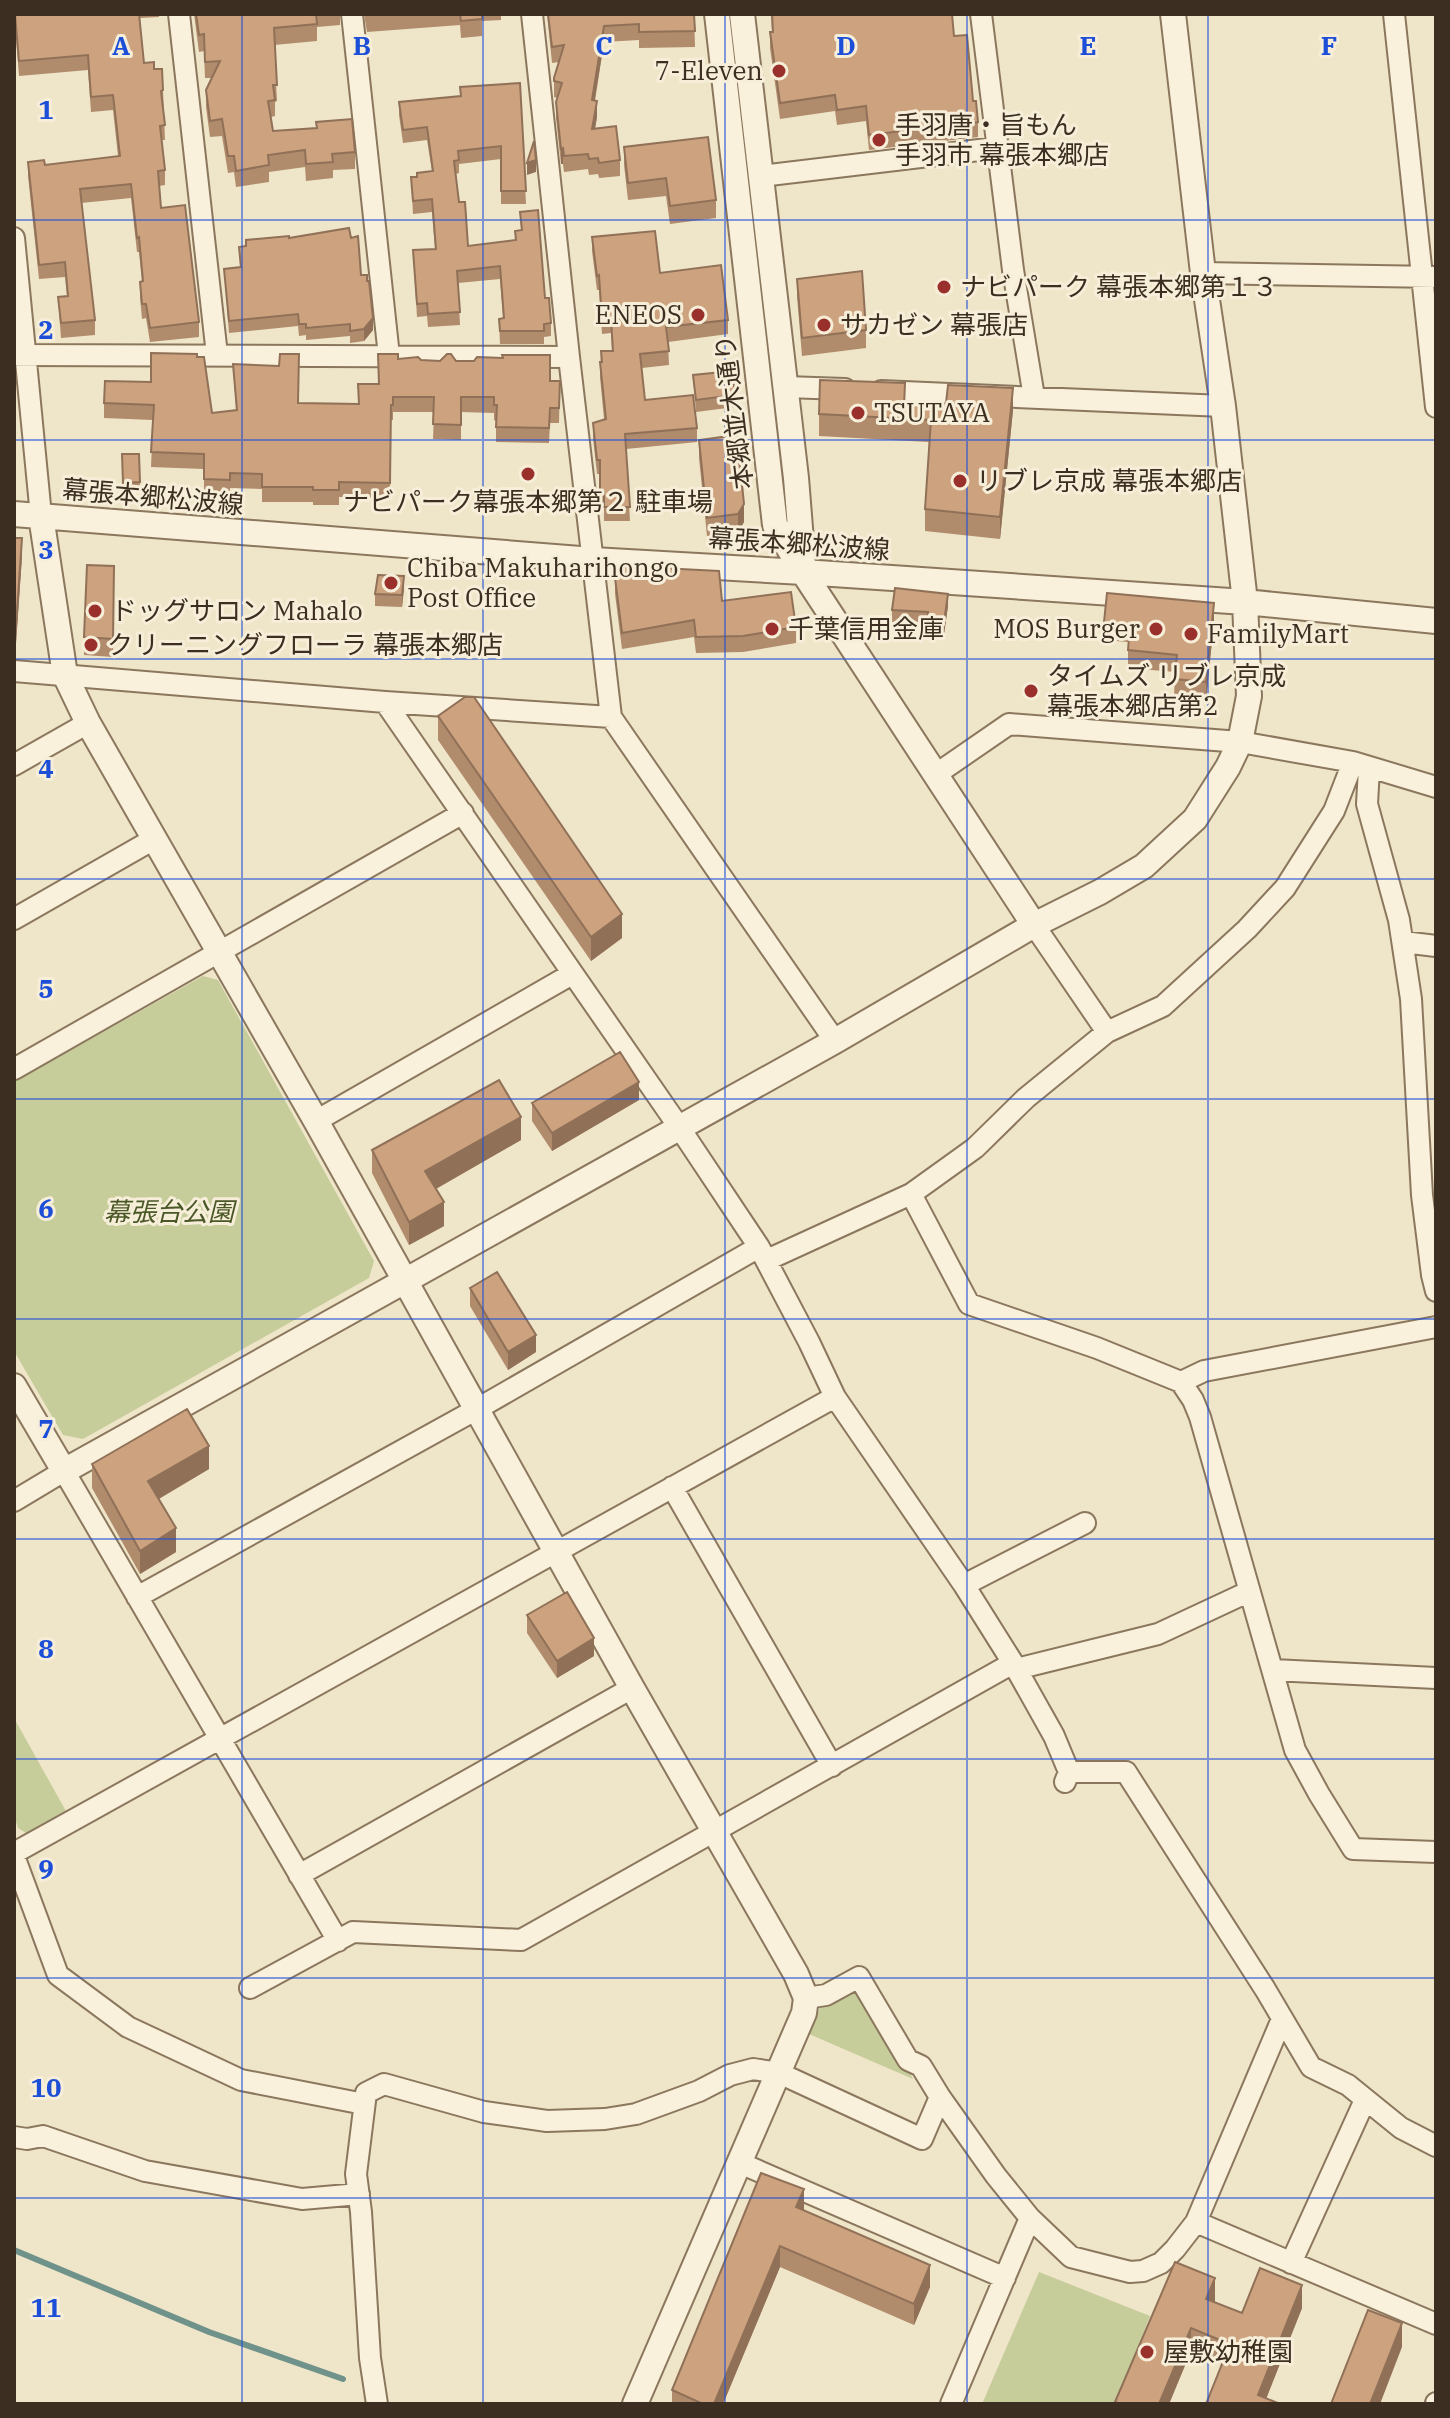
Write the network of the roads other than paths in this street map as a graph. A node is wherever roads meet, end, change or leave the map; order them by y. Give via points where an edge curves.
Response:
1 (179, 14) edge
2 (352, 14) edge
3 (532, 14) edge
4 (717, 14) edge
5 (742, 14) edge
6 (981, 14) edge
7 (1173, 14) edge
8 (1394, 14) edge
9 (996, 148) junction
10 (761, 176) junction
11 (14, 238) edge
12 (1203, 273) junction
13 (1429, 277) edge
14 (20, 355) edge
15 (217, 355) junction
16 (389, 356) junction
17 (569, 357) junction
18 (785, 387) junction
19 (1034, 397) junction
20 (1223, 406) junction
21 (1436, 407) edge
22 (14, 514) edge
23 (41, 516) junction
24 (593, 560) junction
25 (803, 572) junction
26 (1245, 602) junction
27 (1436, 621) edge
28 (14, 671) edge
29 (65, 675) junction
30 (385, 702) junction
31 (611, 717) junction
32 (88, 723) junction
33 (1240, 742) junction
34 (14, 765) edge
35 (1361, 765) junction
36 (935, 775) junction
37 (1436, 787) edge
38 (463, 813) junction
39 (154, 839) junction
40 (14, 919) edge
41 (1034, 925) junction
42 (1403, 942) junction
43 (1436, 946) edge
44 (220, 952) junction
45 (572, 974) junction
46 (1107, 1032) junction
47 (835, 1041) junction
48 (1415, 1061) junction
49 (1436, 1062) edge
50 (14, 1069) edge
51 (316, 1121) junction
52 (679, 1127) junction
53 (911, 1194) junction
54 (763, 1254) junction
55 (406, 1281) junction
56 (1436, 1291) edge
57 (1436, 1327) edge
58 (1181, 1382) junction
59 (14, 1386) edge
60 (835, 1397) junction
61 (477, 1409) junction
62 (64, 1471) junction
63 (672, 1487) junction
64 (14, 1501) edge
65 (1085, 1523) dead end
66 (556, 1552) junction
67 (964, 1585) junction
68 (1248, 1592) junction
69 (137, 1597) junction
70 (1014, 1666) junction
71 (1273, 1670) junction
72 (1436, 1678) edge
73 (632, 1688) junction
74 (221, 1739) junction
75 (832, 1766) junction
76 (714, 1831) junction
77 (1436, 1852) edge
78 (14, 1855) edge
79 (299, 1875) junction
80 (338, 1941) junction
81 (250, 1988) dead end
82 (806, 1998) junction
83 (1282, 2019) junction
84 (779, 2073) junction
85 (940, 2097) junction
86 (1365, 2100) junction
87 (364, 2104) junction
88 (14, 2137) edge
89 (1436, 2146) edge
90 (740, 2163) junction
91 (359, 2194) junction
92 (1030, 2218) junction
93 (1196, 2222) junction
94 (1291, 2263) junction
95 (1005, 2278) junction
96 (1436, 2324) edge
97 (377, 2404) edge
98 (635, 2404) edge
99 (951, 2404) edge

1 - 15 street
2 - 16 street
3 - 17 street
4 - 25 street, 本郷並木通り via 775,525
5 - 10 street, 本郷並木通り
6 - 9 street
7 - 12 street
8 - 13 street
9 - 10 street
9 - 19 street
10 - 18 street, 本郷並木通り
11 - 14 street
12 - 13 street
12 - 20 street
13 - 21 street
14 - 15 street
14 - 23 street
15 - 16 street
16 - 17 street
17 - 24 street
18 - 19 street
18 - 25 street, 本郷並木通り
19 - 20 street
20 - 26 street
22 - 23 street, 幕張本郷松波線
23 - 24 street, 幕張本郷松波線
23 - 29 street
24 - 25 street, 幕張本郷松波線
24 - 31 street
25 - 26 street, 幕張本郷松波線
25 - 36 street
26 - 27 street, 幕張本郷松波線
26 - 33 street via 1249,696
28 - 29 street
29 - 30 street
29 - 32 street
30 - 31 street
30 - 38 street
31 - 47 street
32 - 34 street
32 - 39 street
33 - 35 street
33 - 36 street via 1009,724
33 - 41 street via 1195,819 1144,866
35 - 37 street
35 - 42 street
35 - 46 street via 1285,888 1247,929 1163,1006
36 - 41 street
38 - 44 street
38 - 45 street
39 - 40 street
39 - 44 street
41 - 46 street
41 - 47 street
42 - 43 street
42 - 48 street
44 - 50 street
44 - 51 street
45 - 51 street
45 - 52 street
46 - 53 street via 975,1148
47 - 52 street
48 - 49 street
48 - 56 street via 1422,1195
51 - 55 street
52 - 54 street
52 - 55 street
53 - 54 street
53 - 58 street via 969,1304
54 - 60 street
54 - 61 street
55 - 61 street
55 - 62 street
57 - 58 street via 1204,1371
58 - 68 street via 1200,1417
59 - 62 street
60 - 63 street
60 - 67 street
61 - 66 street
61 - 69 street
62 - 64 street
62 - 69 street
63 - 66 street
63 - 75 street
65 - 67 street
66 - 73 street
66 - 74 street
67 - 70 street
68 - 70 street via 1158,1634
68 - 71 street
69 - 74 street
70 - 75 street
70 - 83 street via 1054,1736 1067,1777 1126,1772
71 - 72 street
71 - 77 street via 1295,1750 1353,1849
73 - 76 street
73 - 79 street
74 - 78 street
74 - 79 street
75 - 76 street
76 - 80 street via 521,1940 353,1932
76 - 82 street
78 - 87 street via 58,1975 128,2027 241,2080
79 - 80 street
80 - 81 street
82 - 84 street
82 - 85 street via 826,1995 859,1977 908,2060 921,2066
83 - 86 street via 1311,2067
83 - 93 street
84 - 85 street via 922,2139
84 - 87 street via 753,2069 730,2075 636,2114 605,2119 547,2121 484,2112 384,2084 366,2093
84 - 90 street
85 - 92 street
86 - 89 street
86 - 94 street
87 - 91 street via 356,2174
88 - 91 street via 43,2136 145,2171 302,2199
90 - 95 street
90 - 98 street
91 - 97 street
92 - 93 street via 1071,2257 1130,2272 1161,2263
92 - 95 street
93 - 94 street
94 - 96 street
95 - 99 street

